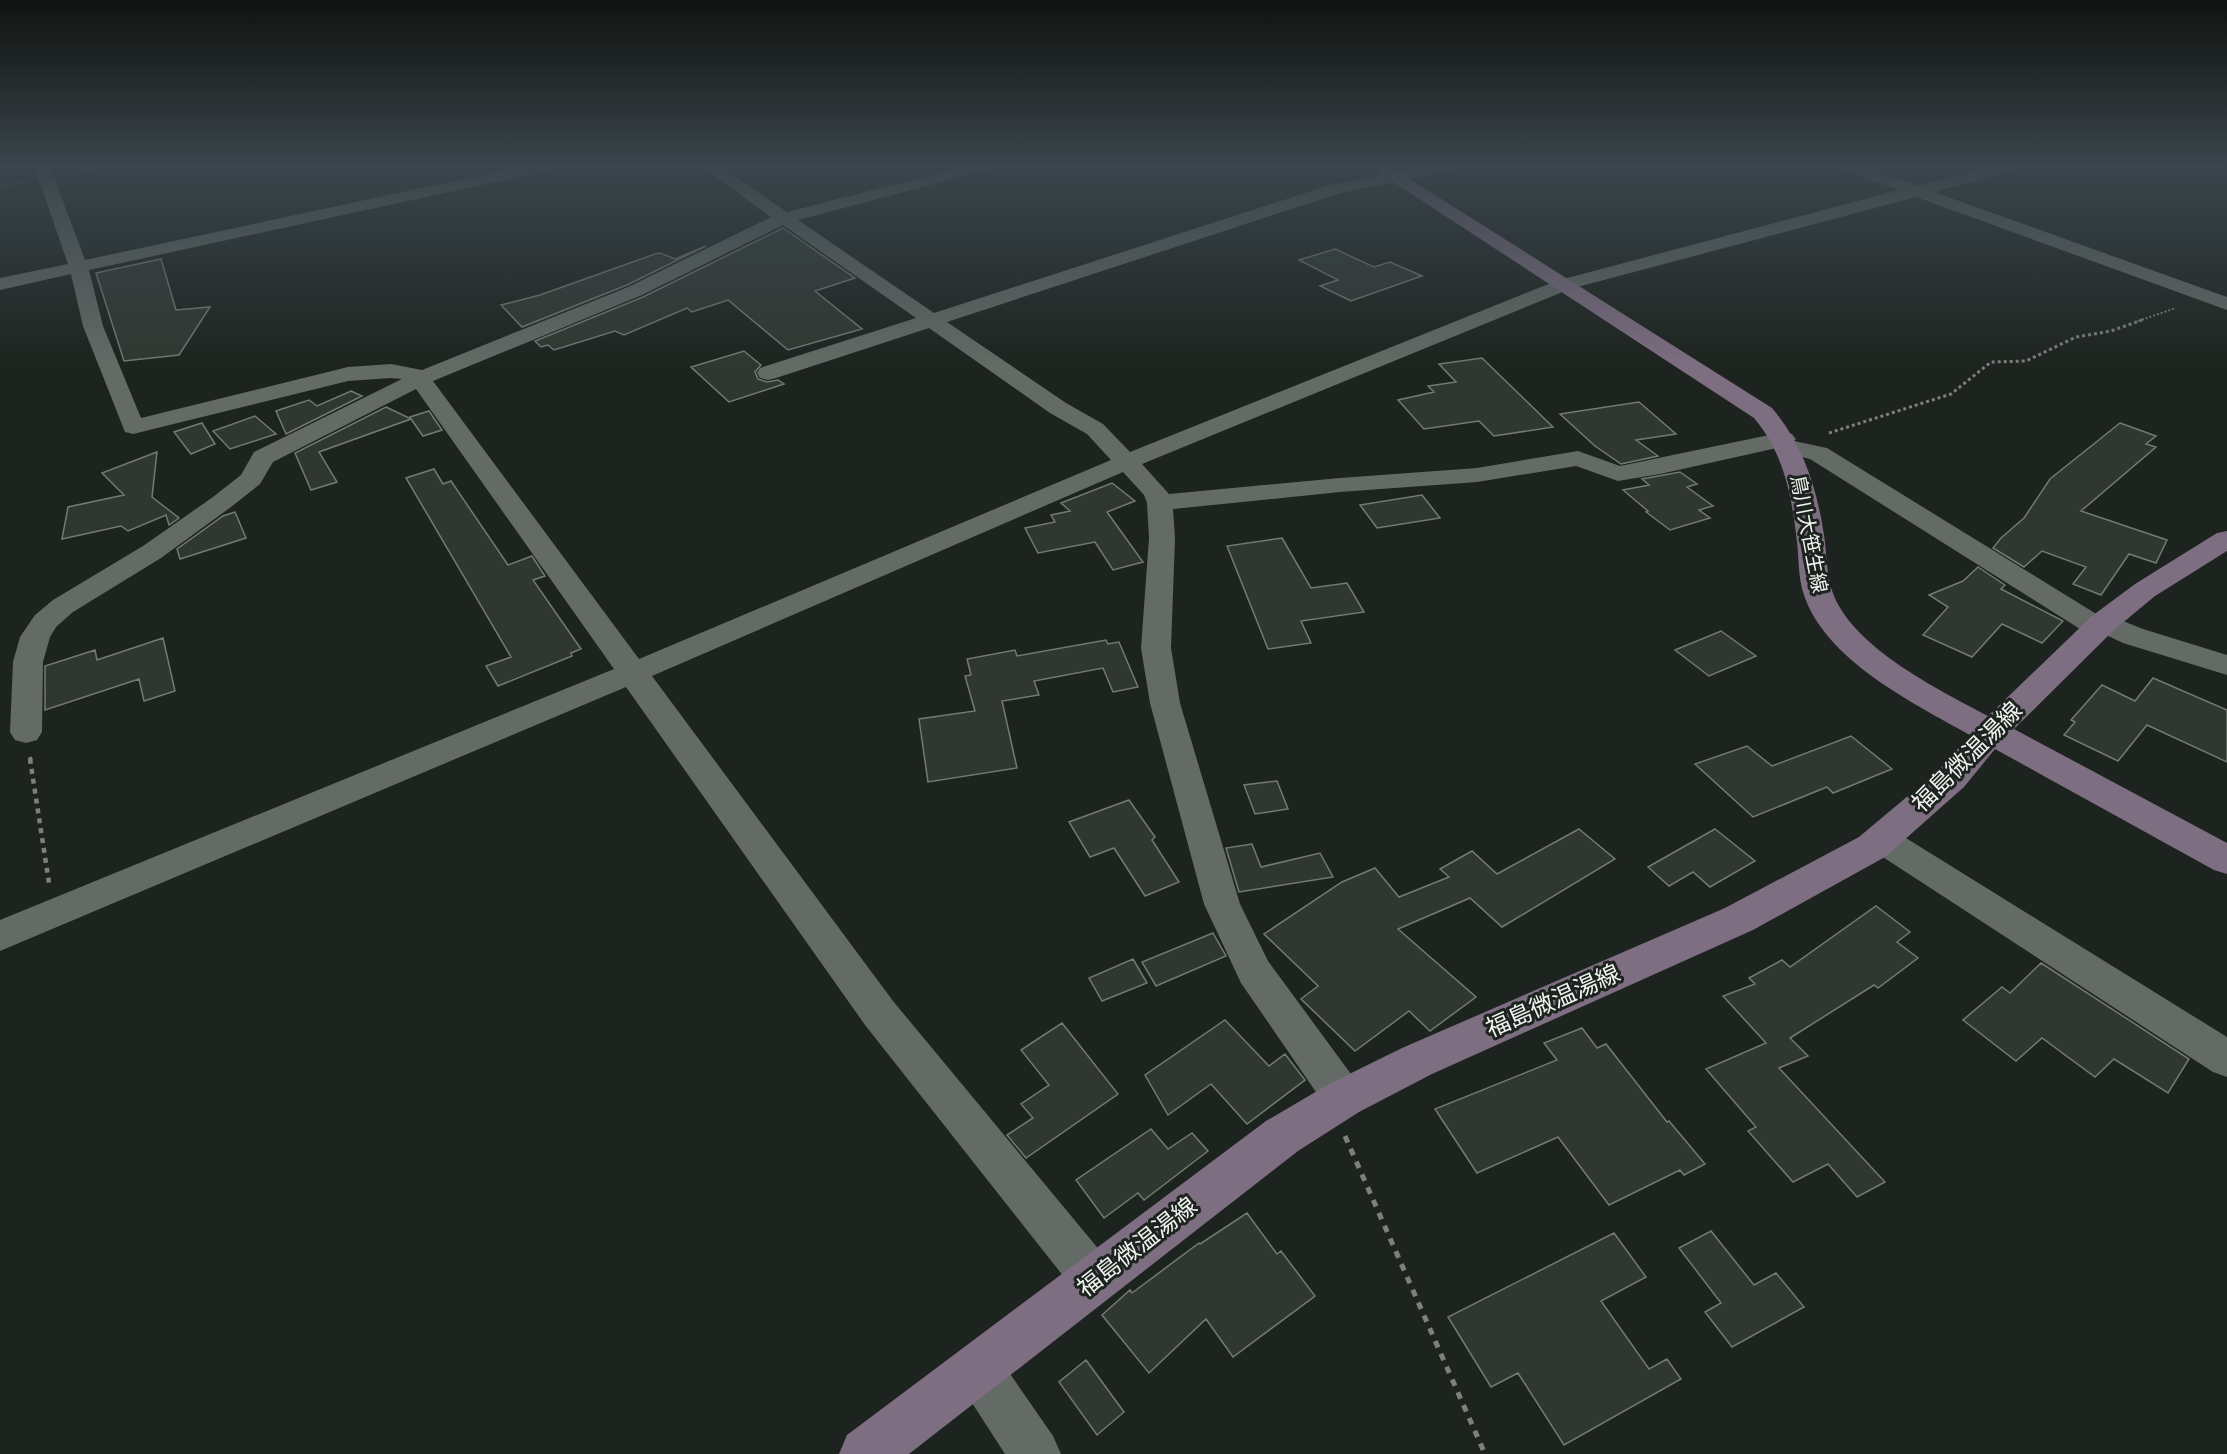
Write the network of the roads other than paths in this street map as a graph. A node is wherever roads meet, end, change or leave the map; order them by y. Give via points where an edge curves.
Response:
1 (67, 234) edge
2 (235, 234) edge
3 (752, 234) edge
4 (807, 234) edge
5 (1199, 234) edge
6 (1483, 234) edge
7 (1756, 234) edge
8 (2034, 234) edge
9 (79, 268) junction
10 (0, 284) edge
11 (1563, 285) junction
12 (2227, 304) edge
13 (934, 321) junction
14 (768, 372) dead end
15 (420, 379) junction
16 (1786, 443) junction
17 (1126, 462) junction
18 (1160, 503) junction
19 (2227, 539) edge
20 (2101, 626) junction
21 (2227, 665) edge
22 (634, 672) junction
23 (13, 695) edge
24 (26, 732) road end
25 (1990, 732) junction
26 (1881, 839) junction
27 (2227, 860) edge
28 (0, 936) edge
29 (2227, 1059) edge
30 (1336, 1102) junction
31 (1095, 1280) junction
32 (978, 1369) junction
33 (866, 1454) edge
34 (1035, 1454) edge

1 - 9 street
2 - 9 street
3 - 15 street via 635,291
4 - 13 street
5 - 13 street
6 - 11 street, 鳥川大笹生線
7 - 11 street
8 - 12 street
9 - 10 street
9 - 15 street via 93,326 133,427 348,374 391,371
11 - 16 street, 鳥川大笹生線 via 1749,402 1775,425
11 - 17 street
13 - 14 street
13 - 17 street via 1090,426
15 - 22 street
15 - 23 street via 263,457 251,479 222,502 152,552 63,606 45,621 35,637
16 - 18 street via 1618,474 1578,458 1477,475
16 - 20 street via 1818,453
16 - 25 street, 鳥川大笹生線 via 1809,525 1817,587 1842,631 1914,690
17 - 18 street via 1156,493
17 - 22 street
18 - 30 street via 1156,648 1164,703 1222,904 1254,972
19 - 20 street, 福島微温湯線 via 2145,591
20 - 21 street
20 - 25 street, 福島微温湯線
22 - 28 street
22 - 31 street via 879,1013
23 - 24 street
25 - 26 street, 福島微温湯線 via 1952,778
25 - 27 street, 鳥川大笹生線
26 - 29 street
26 - 30 street, 福島微温湯線 via 1739,918 1417,1061
30 - 31 street, 福島微温湯線 via 1282,1136
31 - 32 street, 福島微温湯線
32 - 33 street, 福島微温湯線
32 - 34 street

